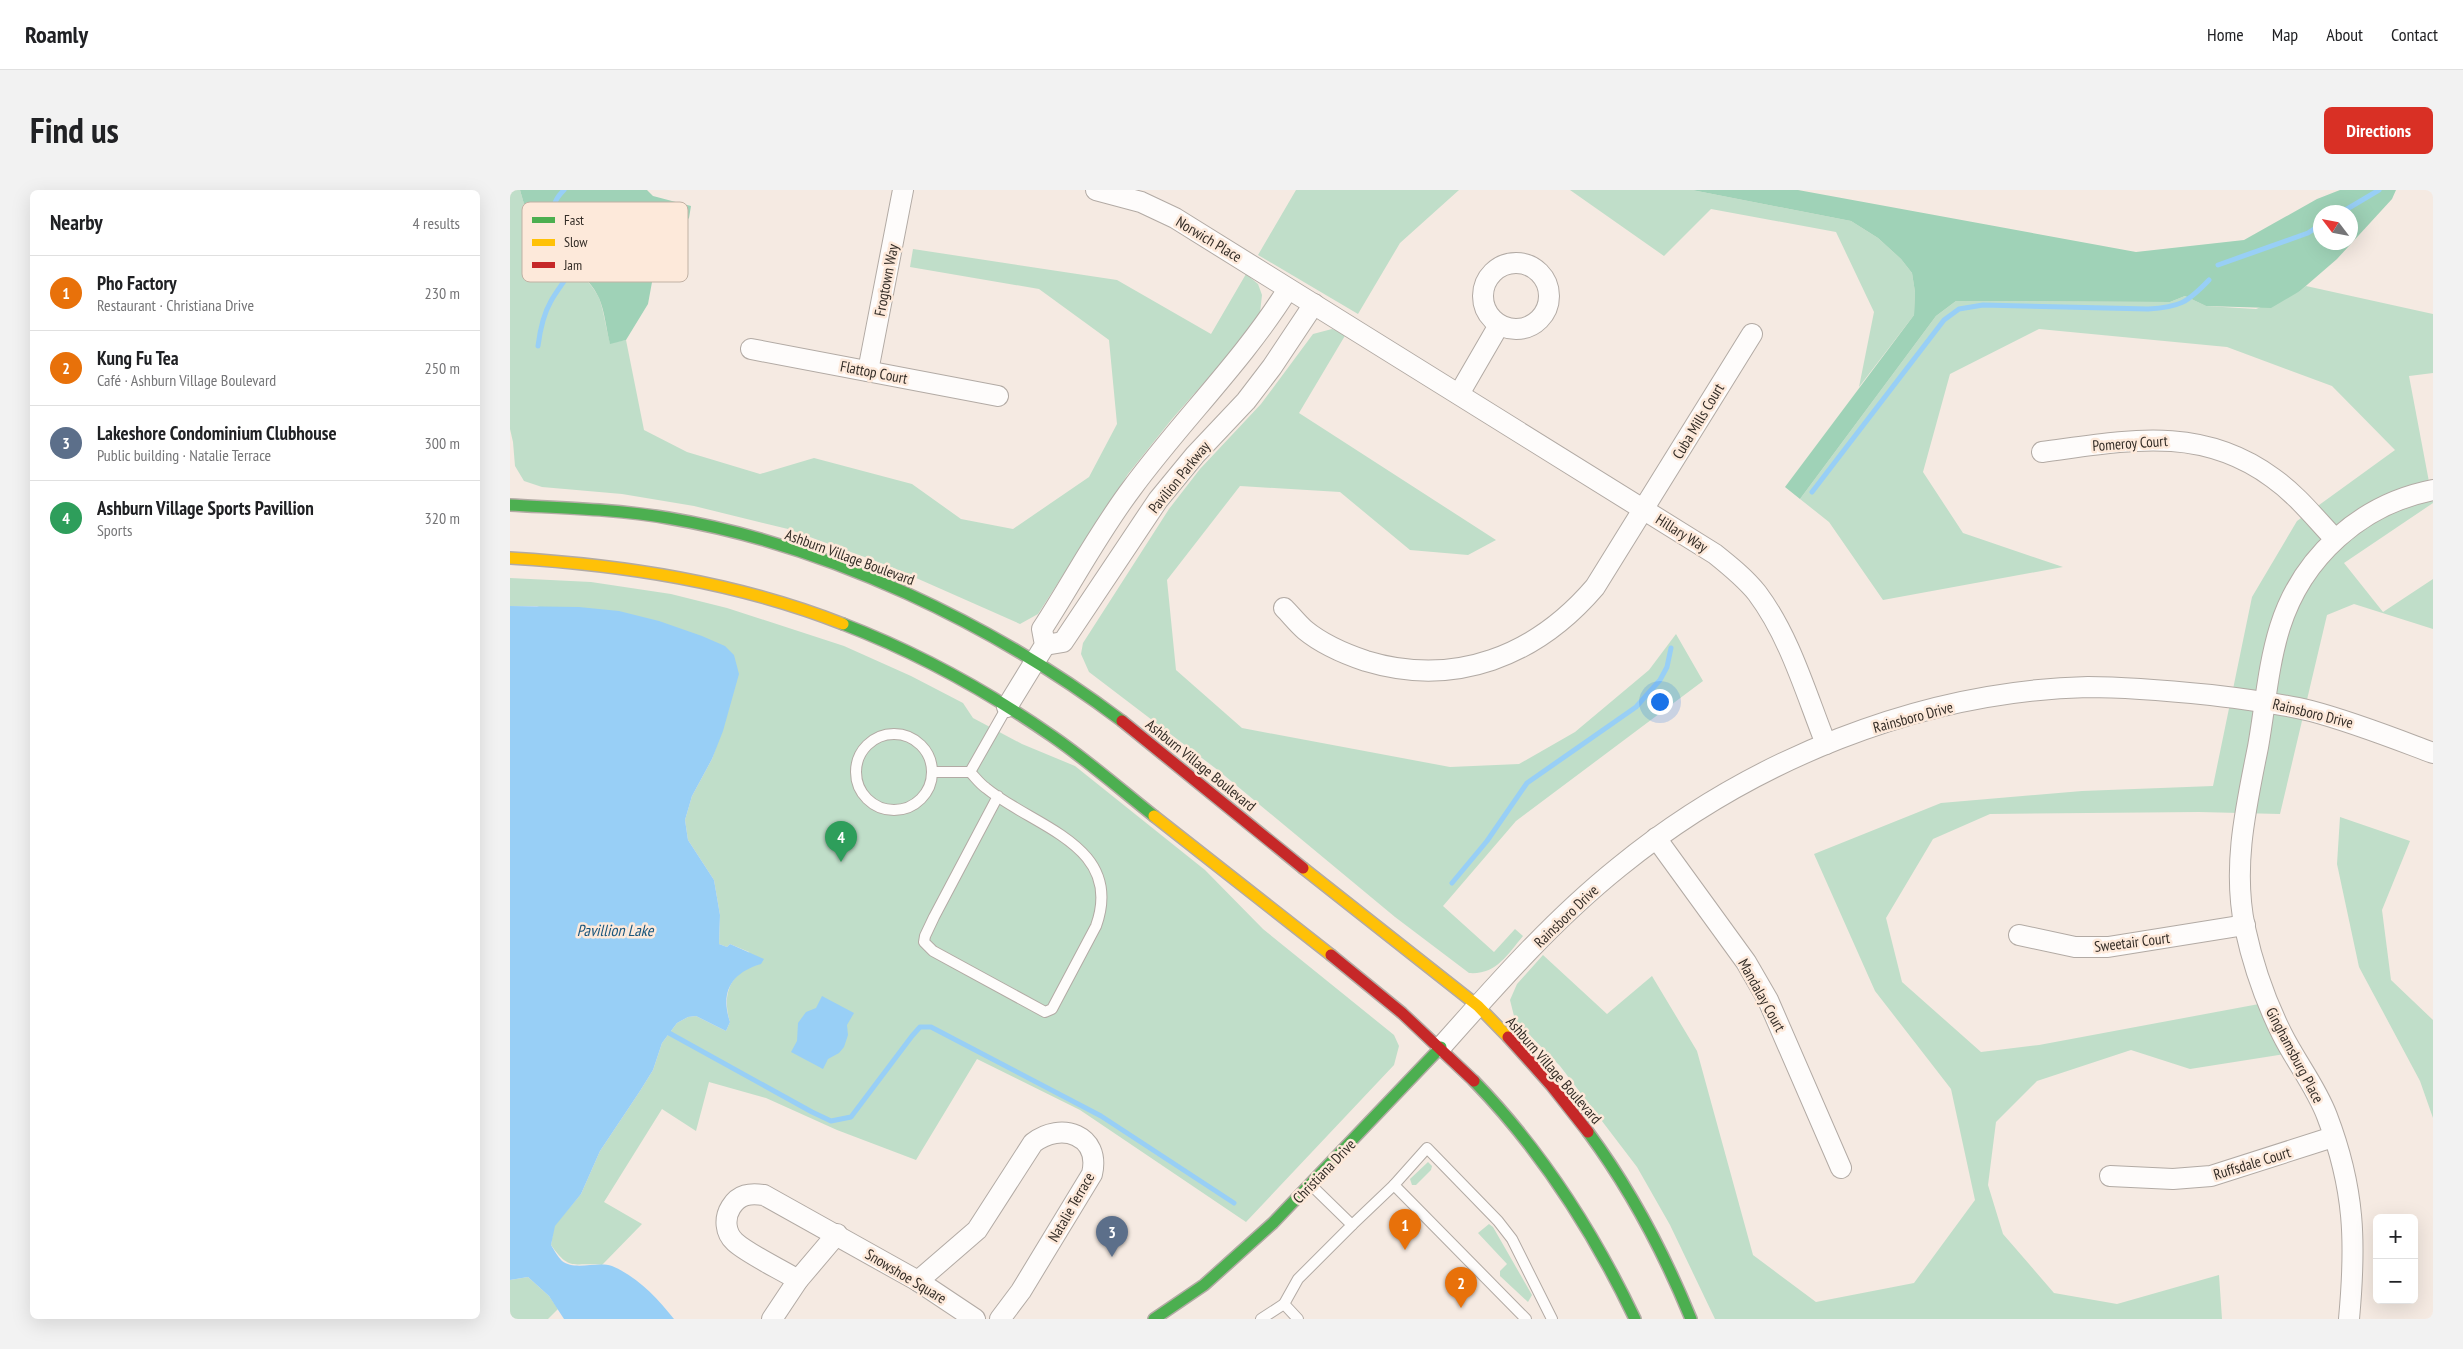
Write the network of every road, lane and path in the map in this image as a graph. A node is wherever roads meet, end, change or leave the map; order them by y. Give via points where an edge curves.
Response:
1 (903, 190) edge
2 (1096, 190) edge
3 (1288, 289) junction
4 (1314, 304) junction
5 (1499, 325) dead end
6 (1752, 334) dead end
7 (750, 349) dead end
8 (868, 371) junction
9 (1458, 394) junction
10 (998, 396) dead end
11 (2042, 452) dead end
12 (2433, 490) edge
13 (510, 505) edge
14 (1645, 509) junction
15 (2335, 540) junction
16 (510, 558) edge
17 (1284, 608) dead end
18 (1045, 644) junction
19 (1034, 662) junction
20 (2266, 702) junction
21 (1007, 707) junction
22 (1826, 744) junction
23 (2433, 753) edge
24 (932, 772) junction
25 (970, 772) junction
26 (998, 796) junction
27 (1656, 838) junction
28 (2245, 925) junction
29 (2019, 935) dead end
30 (1478, 1006) junction
31 (1441, 1047) junction
32 (2333, 1137) junction
33 (1841, 1168) dead end
34 (2110, 1176) dead end
35 (1311, 1185) junction
36 (1394, 1185) junction
37 (1352, 1225) junction
38 (837, 1234) junction
39 (798, 1280) junction
40 (918, 1281) junction
41 (1284, 1304) junction
42 (772, 1319) edge
43 (975, 1319) edge
44 (1000, 1319) edge
45 (1154, 1319) edge
46 (1260, 1319) edge
47 (1298, 1319) edge
48 (1526, 1319) edge
49 (1552, 1319) edge
50 (1635, 1319) edge
51 (1691, 1319) edge
52 (2349, 1319) edge

1 - 8 street, Frogtown Way
2 - 3 street, Norwich Place via 1141,202 1175,218
3 - 4 street, Norwich Place
3 - 18 street, Pavilion Parkway via 1223,379 1131,490 1042,629
4 - 9 street, Hillary Way
4 - 18 street, Pavilion Parkway via 1246,401 1158,500 1063,642
5 - 9 street
6 - 14 street, Cuba Mills Court
7 - 8 street, Flattop Court
8 - 10 street, Flattop Court
9 - 14 street, Hillary Way
11 - 15 street, Pomeroy Court via 2142,439 2176,440 2208,447 2243,460 2274,479
12 - 15 street, Ginghamsburg Place via 2382,506
13 - 19 main road, Ashburn Village Boulevard via 686,522 737,534 893,586 932,604
14 - 17 street, Cuba Mills Court via 1595,587 1576,608 1532,643 1493,660 1438,671 1382,666 1329,646 1306,630
14 - 22 street, Hillary Way via 1715,554 1756,592 1785,641
15 - 20 street, Ginghamsburg Place via 2307,572 2286,610 2275,647
16 - 21 main road via 646,570 765,597 872,635
18 - 19 street, Pavilion Parkway
19 - 21 street, Pavilion Parkway
19 - 30 main road, Ashburn Village Boulevard via 1166,755
20 - 22 street, Rainsboro Drive via 2183,692 2088,687 2034,692 1925,712
20 - 23 street, Rainsboro Drive via 2357,724
20 - 28 street, Ginghamsburg Place via 2241,833 2240,879
21 - 25 lane
21 - 31 main road via 1052,736 1379,993
22 - 27 street, Rainsboro Drive via 1745,782
24 - 24 lane via 922,745 901,734 889,734 873,741 861,754 857,765 860,788 867,798 888,809 911,806 921,799 928,790
24 - 25 lane
25 - 26 lane
26 - 26 lane via 1072,841 1097,871 1101,892 1100,916 1052,1009 1045,1012 933,951 924,942
27 - 30 street, Rainsboro Drive via 1580,900
27 - 33 street, Mandalay Court via 1746,962 1768,1000
28 - 29 street, Sweetair Court via 2108,947 2076,947
28 - 32 street, Ginghamsburg Place via 2254,965 2268,1003 2318,1096
30 - 31 street, Christiana Drive
30 - 51 main road, Ashburn Village Boulevard via 1536,1067 1598,1145 1651,1232
31 - 35 main road, Christiana Drive
31 - 50 main road via 1512,1121 1541,1158 1606,1257
32 - 34 street, Ruffsdale Court via 2211,1176 2173,1179
32 - 52 street, Ginghamsburg Place via 2343,1164 2352,1212 2354,1260
35 - 37 lane
35 - 45 main road, Christiana Drive via 1237,1257 1204,1285
36 - 37 lane
36 - 48 lane
36 - 49 lane via 1427,1148 1512,1239
37 - 41 lane via 1298,1279
38 - 39 street
38 - 39 street, Snowshoe Square via 764,1195 750,1193 735,1200 727,1213 726,1228 734,1242
38 - 40 street, Snowshoe Square
39 - 42 street
40 - 43 street, Snowshoe Square
40 - 44 street, Natalie Terrace via 977,1230 1033,1143 1044,1134 1059,1131 1074,1134 1090,1151 1094,1166 1092,1174 1021,1291
41 - 46 lane
41 - 47 lane

